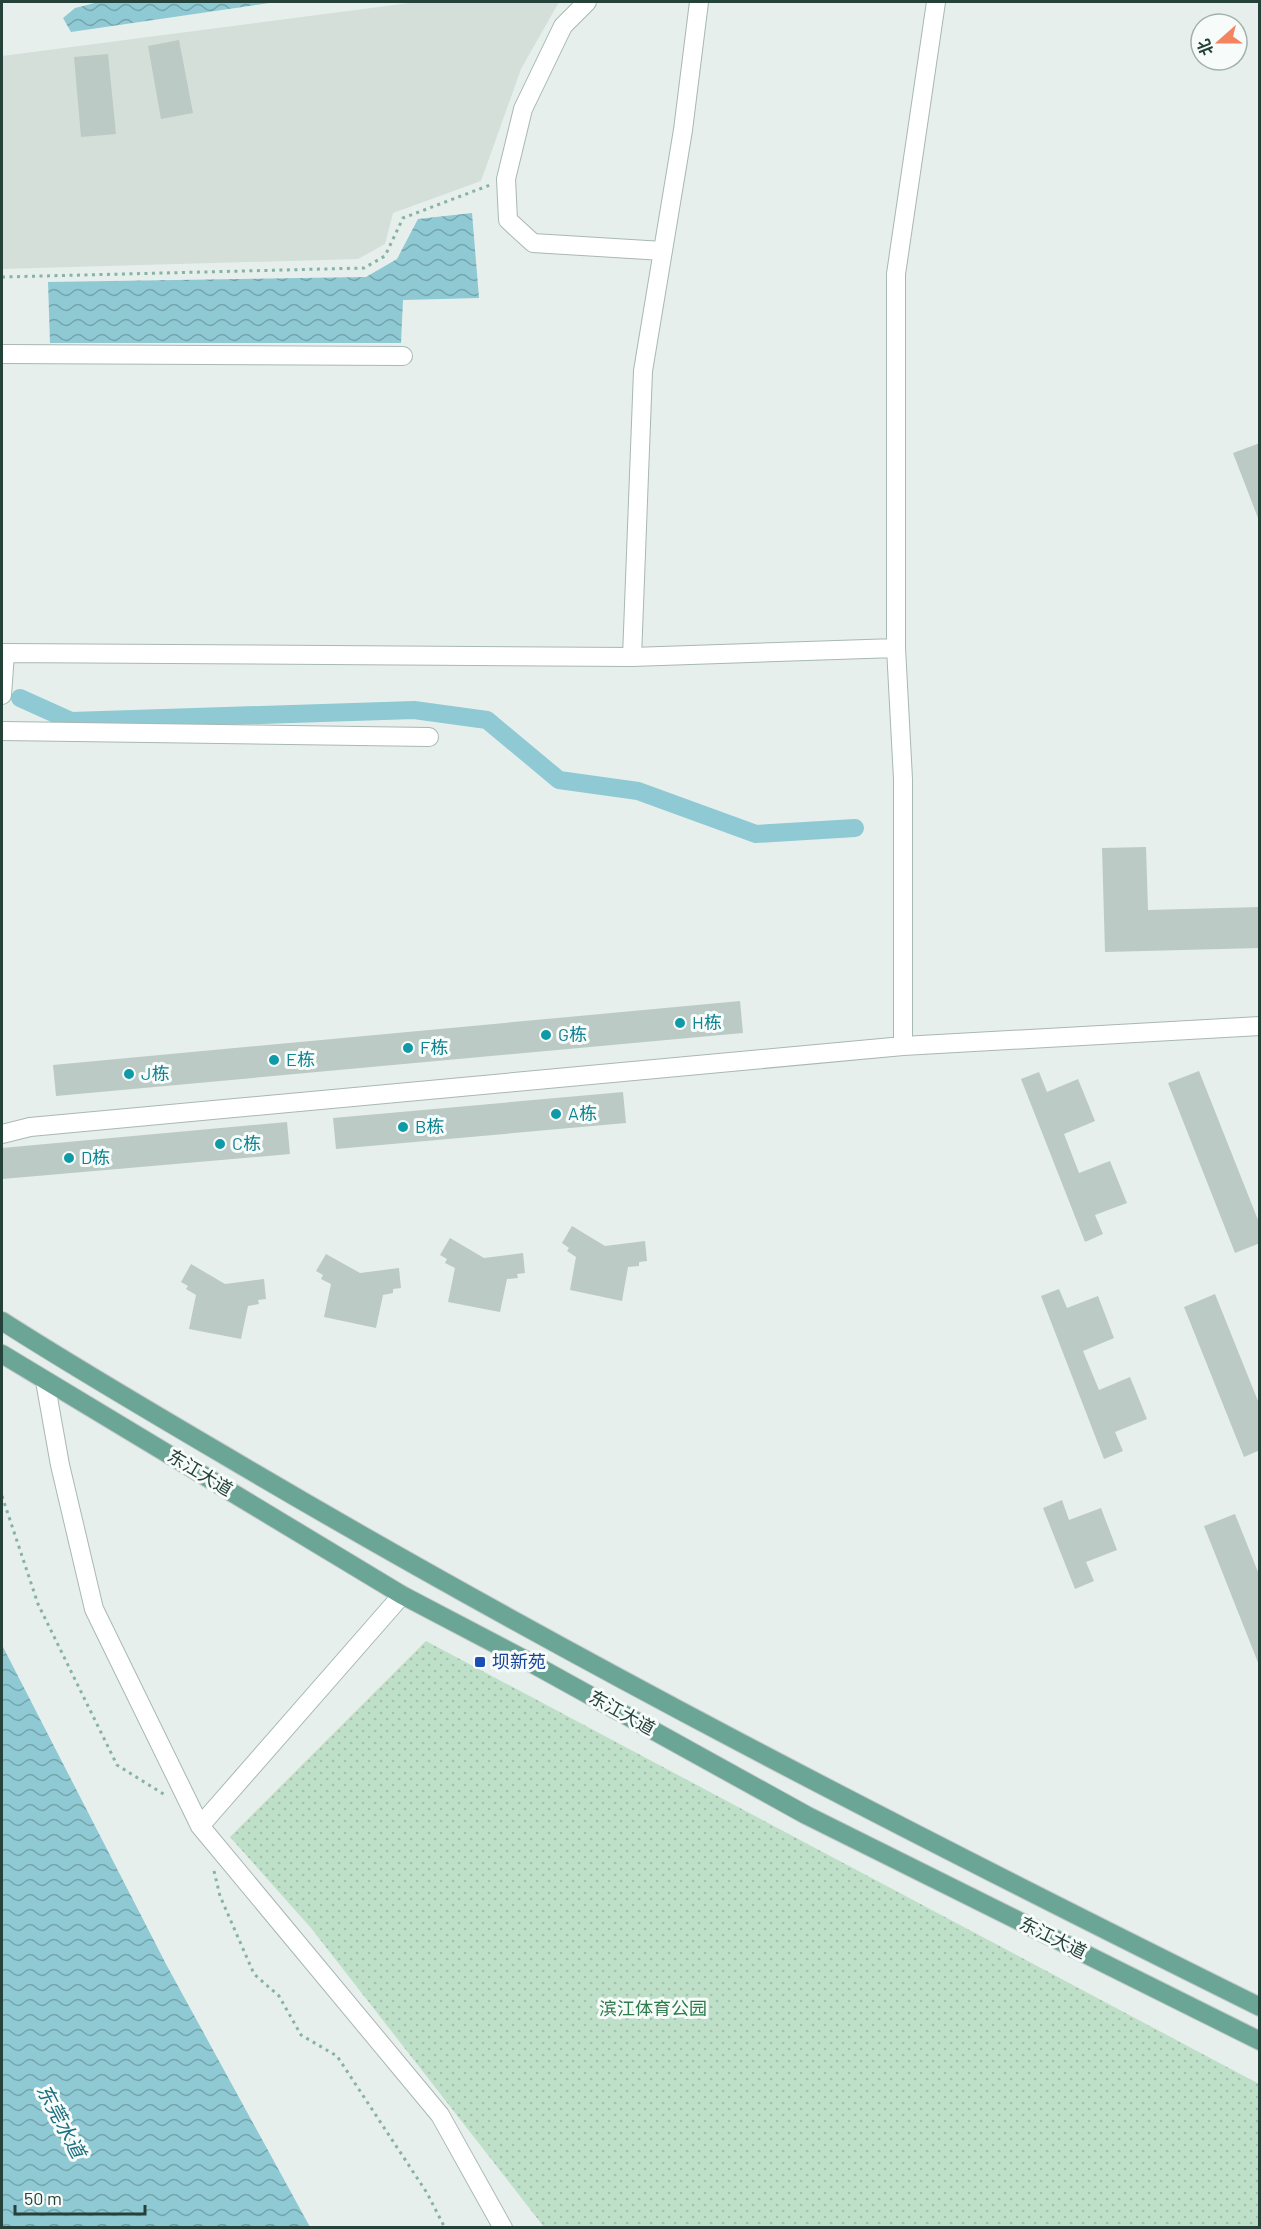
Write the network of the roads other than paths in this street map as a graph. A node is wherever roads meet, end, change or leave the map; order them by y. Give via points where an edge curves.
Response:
1 (587, 2) edge
2 (699, 2) edge
3 (936, 2) edge
4 (663, 252) junction
5 (2, 354) edge
6 (403, 356) dead end
7 (896, 648) junction
8 (3, 653) edge
9 (632, 657) junction
10 (2, 695) edge
11 (2, 731) edge
12 (429, 737) dead end
13 (1260, 1026) edge
14 (903, 1046) junction
15 (2, 1134) edge
16 (2, 1321) edge
17 (2, 1354) edge
18 (45, 1382) junction
19 (402, 1595) junction
20 (200, 1826) junction
21 (1260, 2007) edge
22 (1260, 2041) edge
23 (503, 2228) edge

1 - 4 street via 563,26 523,109 506,179 508,220 533,243
2 - 4 street
3 - 7 street via 896,274
4 - 9 street via 643,371
5 - 6 street
7 - 9 street
7 - 14 street via 903,779
8 - 9 street
8 - 10 street
11 - 12 street
13 - 14 street
14 - 15 street via 30,1127
16 - 21 main road, 东江大道 via 362,1537 542,1638 824,1788
17 - 18 main road, 东江大道
18 - 19 main road, 东江大道
18 - 20 street via 94,1609
19 - 20 street
19 - 22 main road, 东江大道 via 806,1815
20 - 23 street via 440,2115

